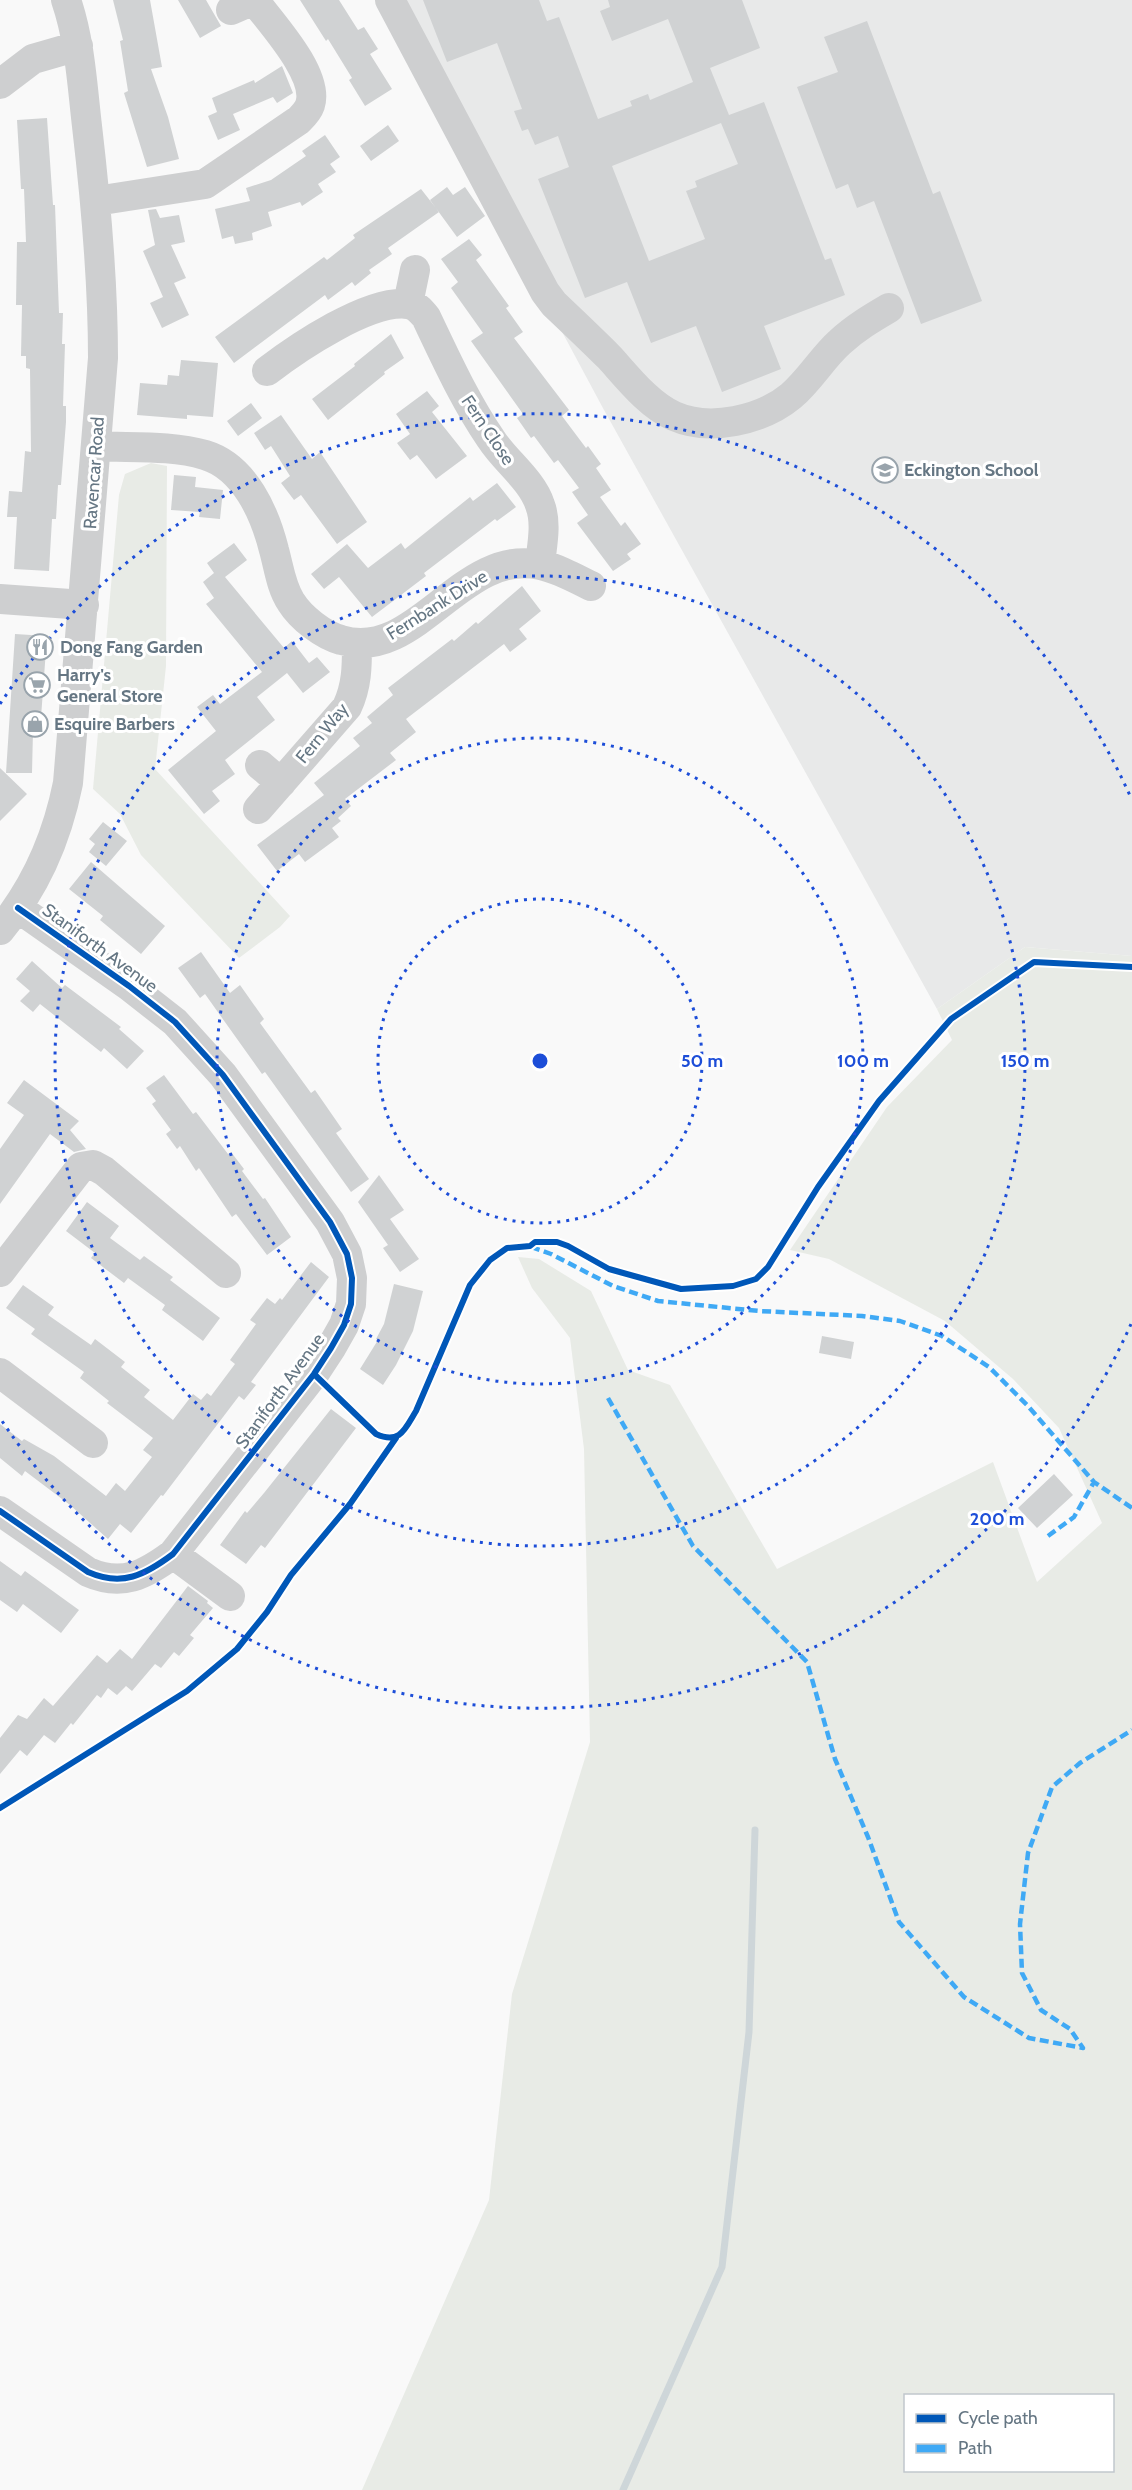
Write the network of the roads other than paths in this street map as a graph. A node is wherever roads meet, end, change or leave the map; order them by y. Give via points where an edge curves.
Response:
1 (66, 0) edge
2 (390, 0) edge
3 (246, 3) edge
4 (78, 46) junction
5 (0, 84) edge
6 (96, 201) junction
7 (415, 270) dead end
8 (408, 304) junction
9 (889, 308) dead end
10 (267, 371) dead end
11 (96, 446) junction
12 (540, 564) junction
13 (591, 586) dead end
14 (0, 599) edge
15 (84, 605) junction
16 (357, 644) junction
17 (258, 809) dead end
18 (9, 919) edge
19 (0, 1272) edge
20 (226, 1273) dead end
21 (0, 1373) edge
22 (93, 1443) dead end
23 (0, 1511) edge
24 (173, 1554) junction
25 (230, 1596) dead end

1 - 4 street, Ravencar Road
2 - 9 street via 545,292 636,385 675,416 725,422 772,409 806,383 840,342
3 - 6 street via 291,50 308,79 310,105 305,113 205,184
4 - 5 street via 33,59
4 - 6 street, Ravencar Road
6 - 11 street, Ravencar Road via 103,309
7 - 8 street
8 - 10 street via 365,313 307,354
8 - 12 street, Fern Close via 426,317 476,416 540,504 544,520
11 - 15 street, Ravencar Road
11 - 16 street via 206,456 238,476 263,517 291,602 304,618 322,630
12 - 13 street, Fernbank Drive
12 - 16 street, Fernbank Drive via 516,563 493,569 463,585 401,632
14 - 15 street
15 - 18 street, Ravencar Road via 72,752 62,813 51,847
16 - 17 street, Fern Way via 357,675 347,707 271,774
18 - 24 street, Staniforth Avenue via 129,986 175,1022 223,1075 330,1222 347,1254 352,1278 351,1304 331,1348
19 - 20 street via 81,1167 93,1165
21 - 22 street
23 - 24 street, Staniforth Avenue via 103,1579 139,1575
24 - 25 street

